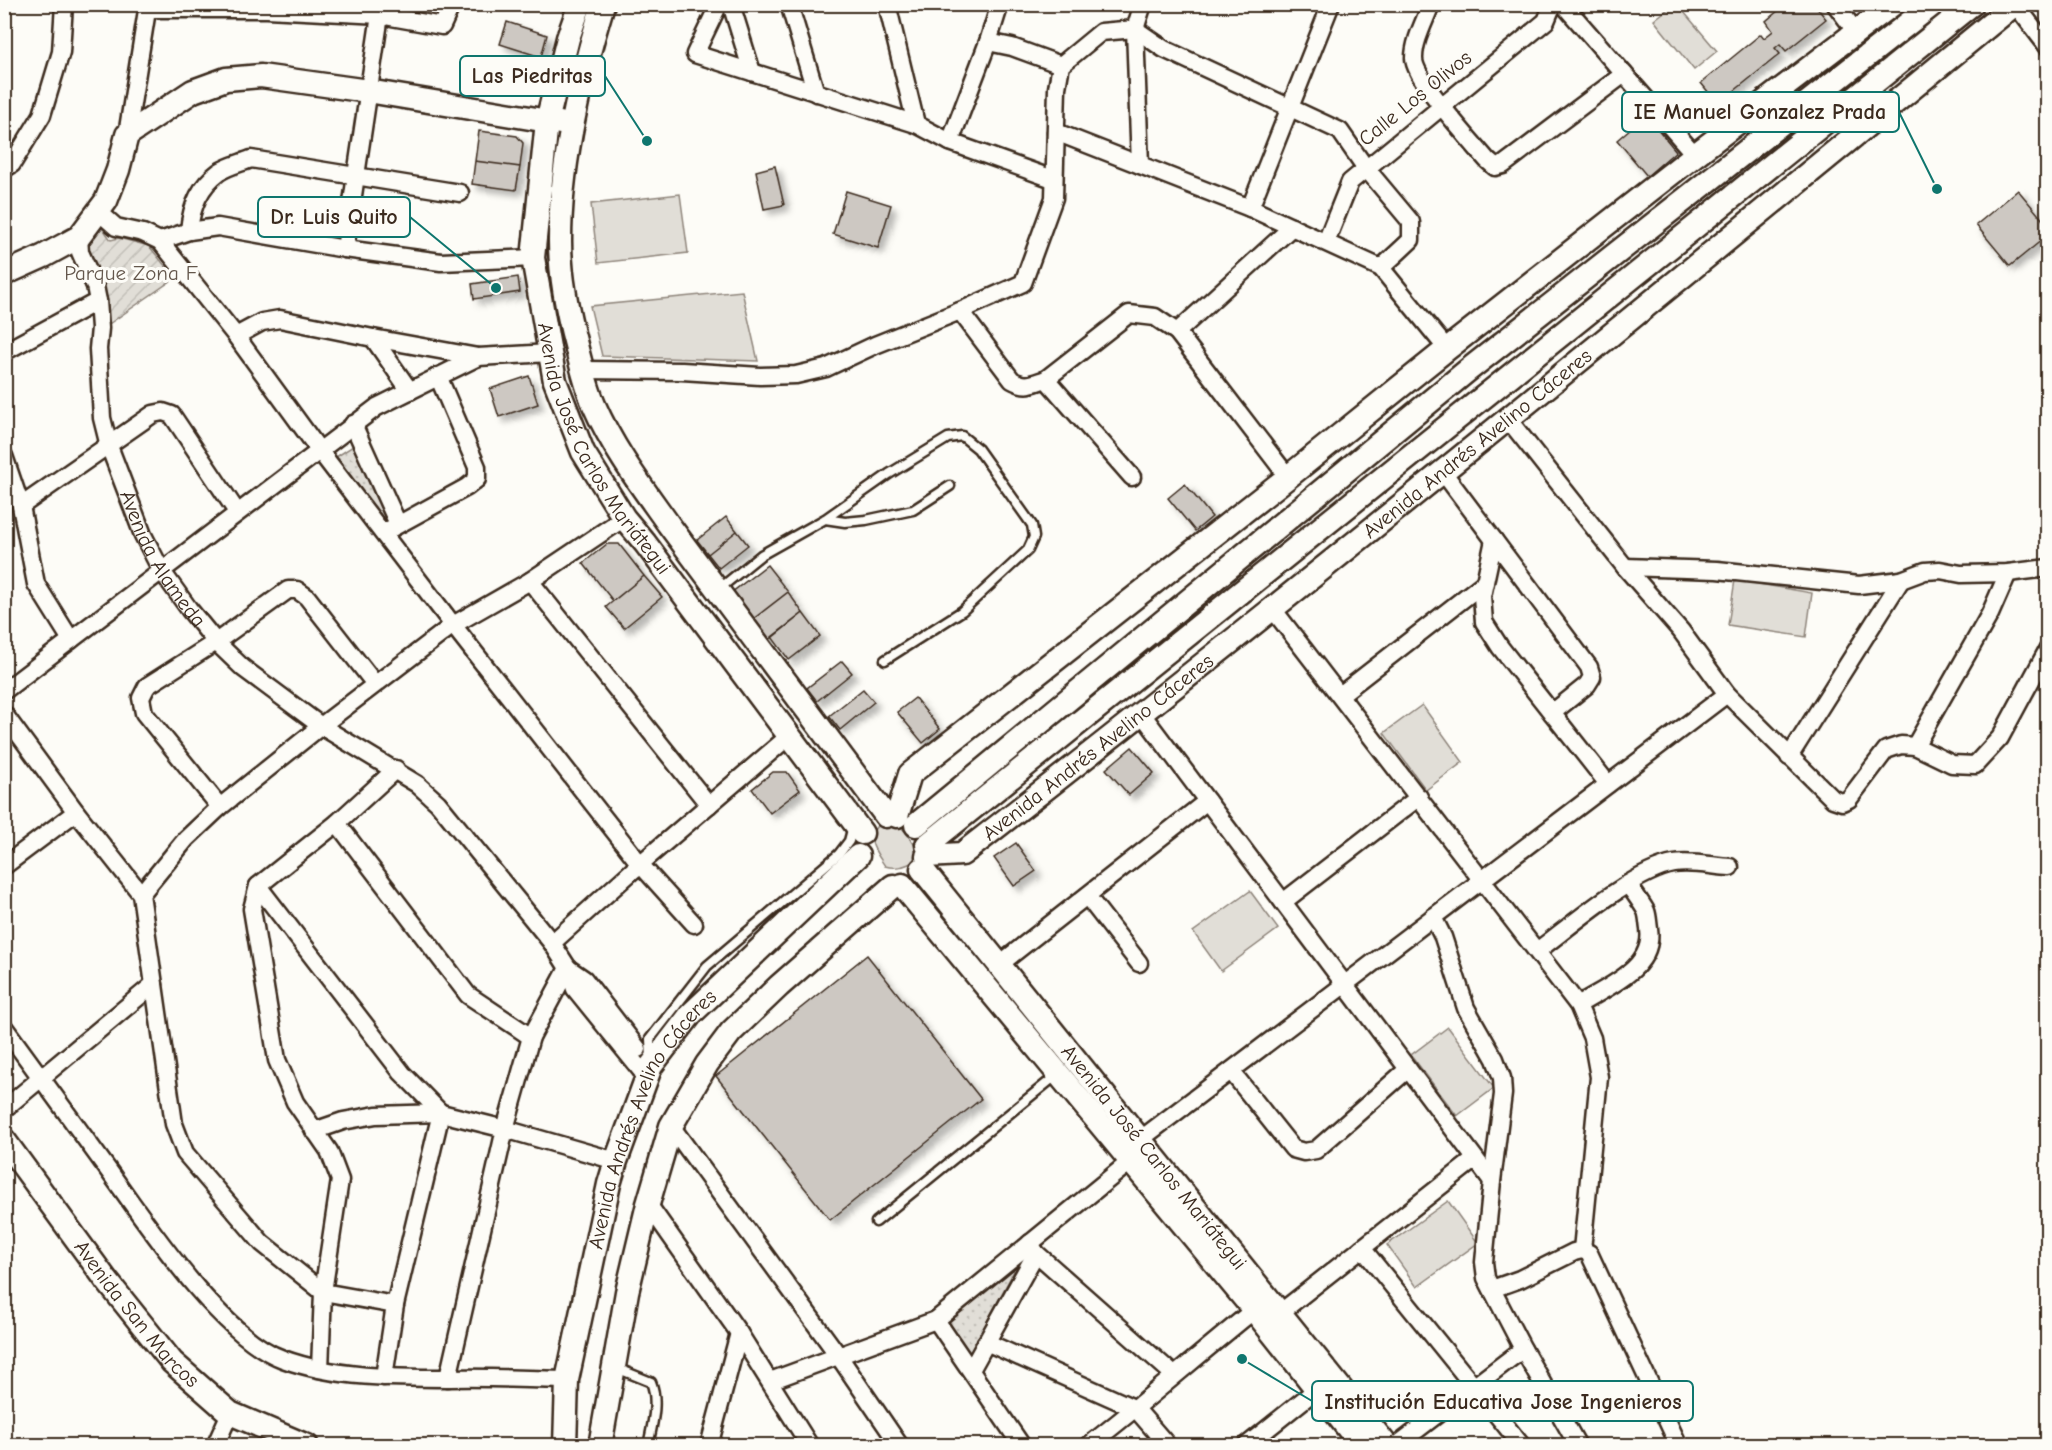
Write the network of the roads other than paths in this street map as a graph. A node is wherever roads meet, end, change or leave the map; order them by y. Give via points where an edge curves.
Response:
1 (64, 4) edge
2 (452, 4) edge
3 (580, 4) edge
4 (603, 4) edge
5 (719, 4) edge
6 (731, 4) edge
7 (789, 4) edge
8 (887, 4) edge
9 (901, 4) edge
10 (1000, 4) edge
11 (1143, 4) edge
12 (1431, 4) edge
13 (1553, 4) edge
14 (1563, 4) edge
15 (1835, 4) edge
16 (1893, 4) edge
17 (1933, 4) edge
18 (1972, 4) edge
19 (2015, 4) edge
20 (1326, 6) edge
21 (147, 7) edge
22 (263, 7) edge
23 (382, 10) edge
24 (1135, 29) junction
25 (1856, 32) junction
26 (894, 37) junction
27 (988, 42) junction
28 (2048, 47) edge
29 (1061, 65) junction
30 (752, 72) junction
31 (1624, 74) junction
32 (368, 91) junction
33 (816, 93) junction
34 (1442, 106) junction
35 (1290, 108) junction
36 (547, 121) junction
37 (916, 124) junction
38 (573, 126) junction
39 (1056, 132) junction
40 (127, 135) junction
41 (950, 142) junction
42 (1695, 155) junction
43 (1140, 165) junction
44 (1365, 167) junction
45 (4, 169) edge
46 (356, 176) junction
47 (1053, 179) junction
48 (460, 193) dead end
49 (1250, 208) junction
50 (99, 212) junction
51 (1292, 227) junction
52 (189, 231) junction
53 (79, 237) junction
54 (160, 241) junction
55 (1326, 242) junction
56 (345, 249) junction
57 (533, 258) junction
58 (1381, 268) junction
59 (4, 274) edge
60 (98, 301) junction
61 (960, 311) junction
62 (1177, 332) junction
63 (236, 336) junction
64 (373, 338) junction
65 (1447, 349) junction
66 (4, 352) edge
67 (550, 353) junction
68 (478, 357) junction
69 (582, 370) junction
70 (438, 376) junction
71 (1046, 379) junction
72 (410, 391) junction
73 (1508, 419) junction
74 (353, 424) junction
75 (109, 446) junction
76 (319, 450) junction
77 (4, 456) edge
78 (1443, 472) junction
79 (1132, 477) dead end
80 (1288, 477) junction
81 (950, 486) dead end
82 (21, 506) junction
83 (237, 512) junction
84 (624, 518) junction
85 (825, 519) junction
86 (398, 524) junction
87 (669, 525) junction
88 (383, 533) junction
89 (1494, 540) junction
90 (645, 543) junction
91 (1625, 567) junction
92 (2048, 568) edge
93 (161, 570) junction
94 (2008, 573) junction
95 (1901, 580) junction
96 (530, 581) junction
97 (1485, 582) junction
98 (717, 591) junction
99 (1272, 608) junction
100 (453, 626) junction
101 (71, 640) junction
102 (216, 642) junction
103 (2048, 649) edge
104 (885, 660) dead end
105 (375, 684) junction
106 (4, 692) edge
107 (1727, 694) junction
108 (1340, 695) junction
109 (1552, 713) junction
110 (4, 714) edge
111 (1142, 714) junction
112 (321, 726) junction
113 (788, 737) junction
114 (1915, 746) junction
115 (1789, 757) junction
116 (396, 769) junction
117 (1608, 784) junction
118 (1419, 797) junction
119 (1207, 801) junction
120 (709, 805) junction
121 (220, 807) junction
122 (76, 812) junction
123 (337, 823) junction
124 (858, 828) junction
125 (913, 838) junction
126 (858, 856) junction
127 (640, 864) junction
128 (4, 866) edge
129 (1730, 867) dead end
130 (1482, 879) junction
131 (1628, 884) junction
132 (258, 886) junction
133 (897, 886) junction
134 (141, 894) junction
135 (1087, 896) junction
136 (1283, 902) junction
137 (1433, 917) junction
138 (694, 924) dead end
139 (552, 943) junction
140 (1538, 951) junction
141 (1139, 963) dead end
142 (1000, 964) junction
143 (568, 968) junction
144 (154, 984) junction
145 (1344, 984) junction
146 (1578, 1005) junction
147 (4, 1027) edge
148 (531, 1037) junction
149 (1408, 1069) junction
150 (1231, 1071) junction
151 (650, 1072) junction
152 (1058, 1074) junction
153 (41, 1078) junction
154 (4, 1109) edge
155 (441, 1113) junction
156 (671, 1126) junction
157 (505, 1129) junction
158 (314, 1131) junction
159 (1141, 1139) junction
160 (4, 1140) edge
161 (1475, 1159) junction
162 (616, 1161) junction
163 (1131, 1161) junction
164 (1492, 1181) junction
165 (648, 1204) junction
166 (876, 1222) dead end
167 (1033, 1248) junction
168 (1362, 1248) junction
169 (1582, 1250) junction
170 (1492, 1289) junction
171 (323, 1292) junction
172 (395, 1305) junction
173 (1254, 1310) junction
174 (1281, 1312) junction
175 (936, 1320) junction
176 (738, 1333) junction
177 (986, 1342) junction
178 (1523, 1349) junction
179 (838, 1356) junction
180 (614, 1367) junction
181 (320, 1369) junction
182 (971, 1370) junction
183 (1174, 1375) junction
184 (384, 1377) junction
185 (448, 1378) junction
186 (567, 1380) junction
187 (770, 1381) junction
188 (1474, 1386) junction
189 (1317, 1389) junction
190 (1136, 1409) junction
191 (230, 1413) junction
192 (215, 1446) edge
193 (307, 1446) edge
194 (565, 1446) edge
195 (600, 1446) edge
196 (648, 1446) edge
197 (709, 1446) edge
198 (810, 1446) edge
199 (900, 1446) edge
200 (1022, 1446) edge
201 (1088, 1446) edge
202 (1168, 1446) edge
203 (1246, 1446) edge
204 (1362, 1446) edge
205 (1387, 1446) edge
206 (1396, 1446) edge
207 (1522, 1446) edge
208 (1578, 1446) edge
209 (1679, 1446) edge

1 - 45 street via 62,52 42,116 12,164
2 - 23 street via 442,26
3 - 36 street, Avenida José Carlos Mariátegui
4 - 38 street, Avenida José Carlos Mariátegui
5 - 30 street via 695,54
6 - 30 street
7 - 33 street
8 - 26 street
9 - 26 street
10 - 27 street
11 - 24 street
12 - 34 street via 1413,60
13 - 34 street, Calle Los Olivos via 1546,21
14 - 31 street
15 - 25 street
16 - 25 street
17 - 125 street via 1467,371
18 - 125 street, Avenida Andrés Avelino Cáceres
19 - 28 street
19 - 73 street, Avenida Andrés Avelino Cáceres
20 - 35 street
21 - 22 street
21 - 40 street
22 - 23 street
23 - 32 street
24 - 29 street via 1101,32
24 - 35 street via 1164,49
24 - 43 street
25 - 42 street
26 - 37 street
27 - 29 street
27 - 41 street
29 - 39 street
30 - 33 street
31 - 34 street via 1503,165 1494,167
31 - 42 street
32 - 36 street
32 - 40 street via 261,76 226,79 194,91
32 - 46 street
33 - 37 street
34 - 44 street, Calle Los Olivos
35 - 44 street via 1340,131
35 - 49 street
36 - 38 street
36 - 57 street, Avenida José Carlos Mariátegui
37 - 41 street
38 - 69 street, Avenida José Carlos Mariátegui via 562,193 560,243 563,283
39 - 43 street
39 - 47 street
40 - 50 street via 118,170
41 - 47 street
42 - 65 street
43 - 49 street
44 - 55 street, Calle Los Olivos via 1350,182
44 - 58 street via 1411,222 1411,240
46 - 48 street
46 - 52 street via 251,159 220,171 201,190 190,213
46 - 56 street
47 - 61 street via 1053,198 1023,283
49 - 51 street
50 - 53 street
50 - 54 street via 116,227 142,232
51 - 55 street
51 - 62 street
52 - 54 street
52 - 56 street via 218,227
53 - 59 street
53 - 60 street, Avenida Alameda via 80,252
54 - 63 street
55 - 58 street
56 - 57 street via 441,262
57 - 67 street, Avenida José Carlos Mariátegui
58 - 65 street
60 - 66 street
60 - 75 street, Avenida Alameda via 99,383
61 - 69 street via 826,368 796,375
61 - 71 street via 1012,380 1030,385
62 - 71 street via 1155,317 1129,314
62 - 80 street
63 - 64 street via 262,322 280,319
63 - 76 street
64 - 68 street
64 - 72 street
65 - 80 street
67 - 68 street
67 - 84 street, Avenida José Carlos Mariátegui via 555,381 583,452
68 - 70 street
69 - 87 street, Avenida José Carlos Mariátegui via 610,437
70 - 72 street
70 - 86 street via 477,466 477,479
71 - 79 street
72 - 74 street
73 - 78 street, Avenida Andrés Avelino Cáceres
73 - 91 street
74 - 76 street
74 - 86 street
75 - 82 street
75 - 83 street via 153,414 163,411 172,415
75 - 93 street, Avenida Alameda via 143,535
76 - 83 street
76 - 88 street
77 - 82 street
78 - 89 street
78 - 99 street, Avenida Andrés Avelino Cáceres
80 - 125 street via 910,774
81 - 85 lane via 913,510 866,520
82 - 101 street via 36,584
83 - 93 street
84 - 90 street, Avenida José Carlos Mariátegui
84 - 96 street
85 - 98 lane via 761,555
85 - 104 lane via 948,438 962,436 978,448 1032,525 1034,537 1028,550 1004,573 962,611
86 - 88 street
87 - 90 street
87 - 98 street, Avenida José Carlos Mariátegui
88 - 100 street
89 - 97 street
89 - 109 street via 1589,667 1592,677 1587,685
90 - 113 street, Avenida José Carlos Mariátegui
91 - 95 street via 1717,570 1859,585
91 - 107 street via 1681,631
92 - 94 street
93 - 101 street
93 - 102 street, Avenida Alameda
94 - 95 street via 1962,574 1940,570
94 - 114 street via 1990,614
95 - 115 street
96 - 100 street
96 - 120 street
97 - 108 street
97 - 109 street via 1484,622
98 - 125 street, Avenida José Carlos Mariátegui
99 - 108 street
99 - 111 street, Avenida Andrés Avelino Cáceres
100 - 105 street
100 - 127 street
101 - 106 street
102 - 105 street via 288,590 297,590 307,597
102 - 112 street, Avenida Alameda via 243,668
102 - 121 street via 147,686 141,698 144,712
103 - 114 street via 2000,738 1974,765 1952,764
105 - 112 street
107 - 115 street
107 - 117 street
108 - 118 street
109 - 117 street
110 - 122 street
111 - 119 street
111 - 125 street, Avenida Andrés Avelino Cáceres via 962,854
112 - 116 street, Avenida Alameda
112 - 121 street
113 - 120 street
113 - 124 street, Avenida José Carlos Mariátegui
114 - 115 street via 1886,750 1849,799 1842,802 1833,800
116 - 123 street
116 - 139 street, Avenida Alameda via 438,803
117 - 130 street
118 - 130 street
118 - 136 street
119 - 135 street
119 - 136 street
120 - 127 street
121 - 134 street via 186,839
122 - 128 street
122 - 134 street
123 - 132 street
123 - 148 street via 468,995
124 - 125 street via 868,825
124 - 126 street
124 - 151 lane via 839,854 707,966 650,1039
125 - 133 street via 911,881
125 - 142 street, Avenida José Carlos Mariátegui
126 - 133 street via 861,867 875,882
126 - 151 street, Avenida Andrés Avelino Cáceres via 691,1014
127 - 138 street
127 - 139 street
129 - 131 street via 1676,863
130 - 137 street
130 - 140 street
131 - 140 street
131 - 146 street via 1647,913 1649,950 1631,972
132 - 155 street via 402,1073
132 - 158 street via 252,909 277,1060 295,1102
133 - 152 street, Avenida José Carlos Mariátegui
133 - 156 street, Avenida Andrés Avelino Cáceres via 731,1032 707,1064
134 - 144 street
135 - 141 street
135 - 142 street
136 - 145 street
137 - 145 street
137 - 164 street via 1466,1008 1496,1059 1502,1078
139 - 143 street, Avenida Alameda
140 - 146 street
142 - 159 street, Avenida José Carlos Mariátegui
143 - 148 street
143 - 151 street, Avenida Alameda via 584,979
144 - 153 street
144 - 171 street via 174,1124 185,1153 262,1243
145 - 149 street
145 - 150 street
146 - 169 street via 1592,1038 1599,1077
147 - 153 street
148 - 157 street
149 - 150 street via 1316,1150 1304,1152 1293,1149
149 - 161 street
150 - 159 street
151 - 162 street, Avenida Andrés Avelino Cáceres
152 - 163 street, Avenida José Carlos Mariátegui
152 - 166 lane
153 - 154 street
153 - 181 street via 147,1225 208,1300 246,1338 281,1359
155 - 157 street
155 - 158 street via 376,1115
155 - 172 street
156 - 165 street, Avenida Andrés Avelino Cáceres
156 - 179 street
157 - 162 street
157 - 185 street
158 - 171 street via 329,1151 340,1180
159 - 163 street
159 - 174 street, Avenida José Carlos Mariátegui
160 - 191 street, Avenida San Marcos via 106,1281 172,1362
161 - 164 street
161 - 168 street
162 - 186 street, Avenida Andrés Avelino Cáceres
163 - 167 street
163 - 173 street, Avenida José Carlos Mariátegui
164 - 170 street via 1484,1262
165 - 176 street
165 - 180 street, Avenida Andrés Avelino Cáceres
167 - 175 street
167 - 177 street
167 - 183 street
168 - 174 street
168 - 188 street
169 - 170 street
169 - 209 street via 1589,1252
170 - 178 street
171 - 172 street
171 - 181 street
172 - 184 street
173 - 183 street
173 - 189 street, Avenida José Carlos Mariátegui
174 - 205 street, Avenida José Carlos Mariátegui
175 - 179 street
175 - 182 street
176 - 187 street
176 - 197 street
177 - 182 street
177 - 190 street
178 - 188 street
178 - 208 street
179 - 187 street
179 - 199 street
180 - 195 street, Avenida Andrés Avelino Cáceres
180 - 196 lane via 651,1382 655,1391
181 - 184 street
182 - 200 street
183 - 190 street
184 - 185 street
185 - 186 street
186 - 194 street, Avenida Andrés Avelino Cáceres
187 - 198 street
188 - 206 street
188 - 207 street
189 - 203 street
189 - 204 street, Avenida José Carlos Mariátegui
190 - 201 street
190 - 202 street
191 - 192 street
191 - 193 street, Avenida San Marcos

